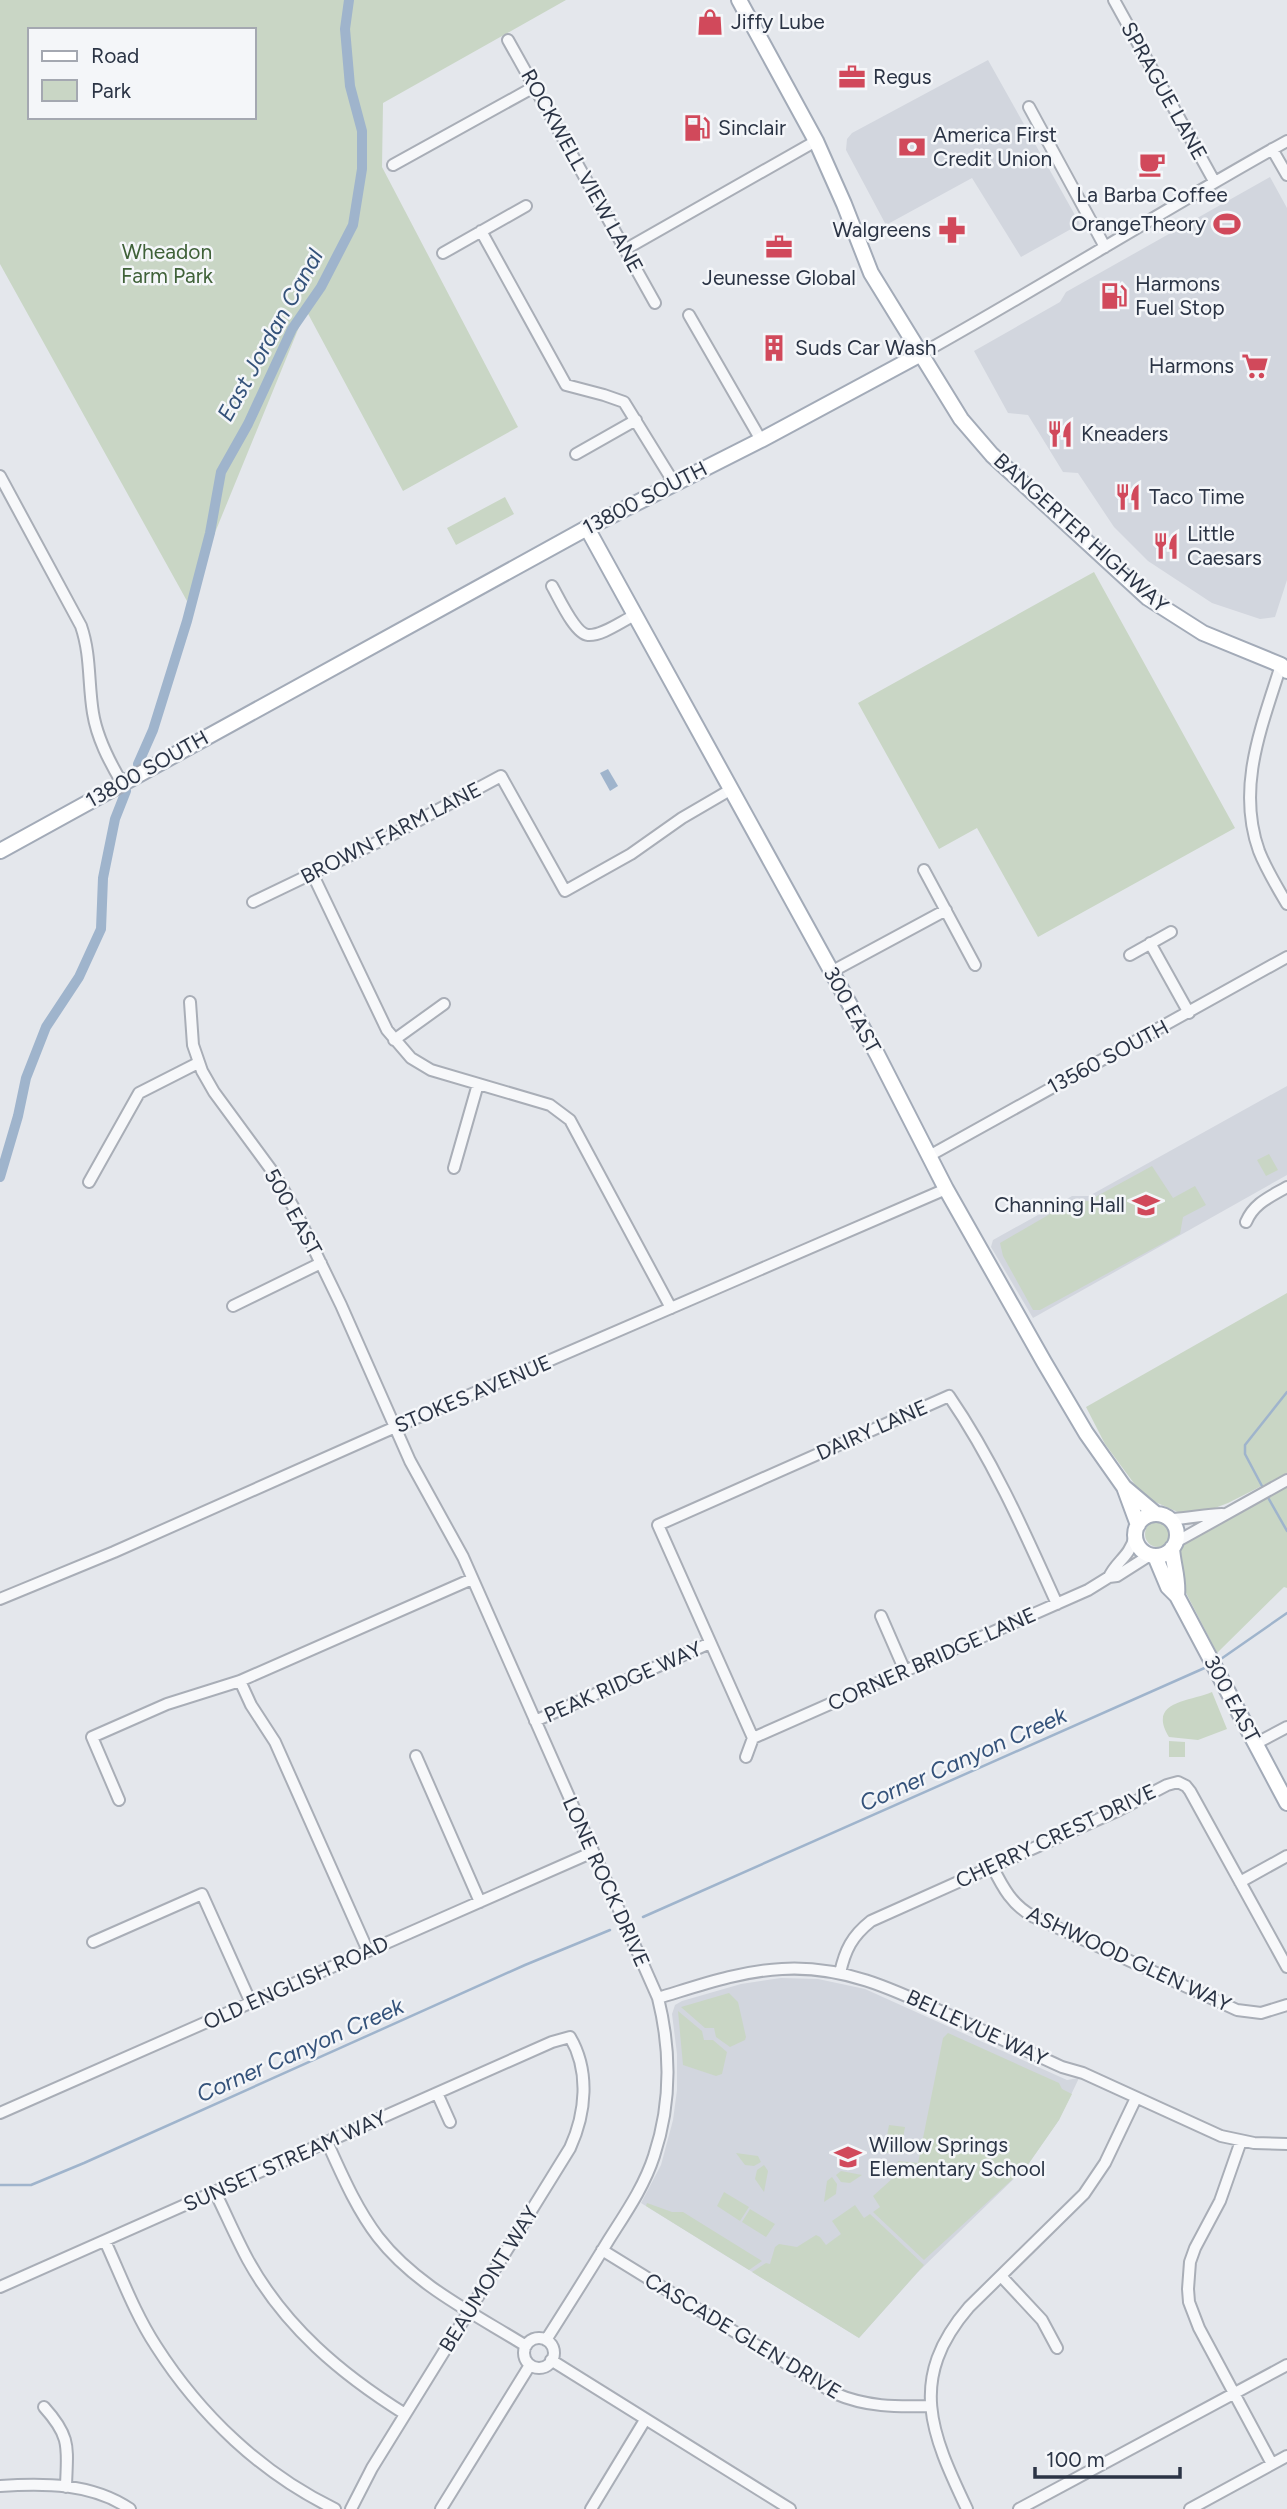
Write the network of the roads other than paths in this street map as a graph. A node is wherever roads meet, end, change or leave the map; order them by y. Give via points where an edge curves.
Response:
1 (739, 0) edge
2 (1114, 0) edge
3 (508, 40) dead end
4 (534, 87) junction
5 (1029, 107) dead end
6 (816, 141) junction
7 (1287, 141) edge
8 (1272, 149) junction
9 (393, 165) dead end
10 (1287, 175) edge
11 (1214, 181) junction
12 (526, 206) dead end
13 (481, 232) junction
14 (1105, 247) junction
15 (625, 249) junction
16 (443, 253) dead end
17 (655, 303) dead end
18 (689, 315) dead end
19 (919, 355) junction
20 (636, 420) junction
21 (761, 440) junction
22 (576, 454) dead end
23 (0, 477) edge
24 (674, 483) junction
25 (587, 528) junction
26 (552, 586) dead end
27 (635, 615) junction
28 (1285, 667) edge
29 (122, 783) junction
30 (730, 790) junction
31 (0, 850) edge
32 (924, 870) dead end
33 (312, 873) junction
34 (253, 902) dead end
35 (1287, 904) edge
36 (946, 910) junction
37 (1171, 932) dead end
38 (1150, 943) junction
39 (1130, 955) dead end
40 (1287, 957) edge
41 (975, 965) dead end
42 (831, 972) junction
43 (190, 1002) dead end
44 (443, 1004) dead end
45 (1189, 1013) junction
46 (394, 1040) junction
47 (198, 1063) junction
48 (478, 1084) junction
49 (929, 1156) junction
50 (454, 1168) dead end
51 (89, 1182) dead end
52 (1287, 1187) edge
53 (946, 1189) junction
54 (1246, 1222) dead end
55 (321, 1263) junction
56 (233, 1306) dead end
57 (671, 1308) junction
58 (395, 1427) junction
59 (1287, 1480) edge
60 (1124, 1487) junction
61 (1156, 1514) junction
62 (1222, 1514) junction
63 (1171, 1519) junction
64 (1137, 1530) junction
65 (1174, 1545) junction
66 (1152, 1555) junction
67 (1109, 1577) junction
68 (472, 1578) junction
69 (1177, 1596) junction
70 (0, 1599) edge
71 (1057, 1604) junction
72 (881, 1616) dead end
73 (710, 1643) junction
74 (905, 1671) junction
75 (240, 1681) junction
76 (535, 1721) junction
77 (1287, 1727) edge
78 (753, 1738) junction
79 (1255, 1744) junction
80 (416, 1756) dead end
81 (746, 1757) dead end
82 (119, 1800) dead end
83 (1287, 1803) edge
84 (593, 1852) junction
85 (1287, 1856) edge
86 (992, 1867) junction
87 (1240, 1882) junction
88 (480, 1902) junction
89 (93, 1942) dead end
90 (368, 1951) junction
91 (1287, 1967) edge
92 (841, 1973) junction
93 (658, 1998) junction
94 (251, 2003) junction
95 (1287, 2005) edge
96 (570, 2037) joint
97 (437, 2093) junction
98 (1136, 2098) junction
99 (0, 2113) edge
100 (450, 2122) dead end
101 (1241, 2141) junction
102 (327, 2142) junction
103 (1287, 2144) edge
104 (215, 2192) junction
105 (105, 2241) junction
106 (602, 2250) junction
107 (1001, 2276) junction
108 (0, 2287) edge
109 (469, 2310) junction
110 (546, 2340) junction
111 (526, 2346) junction
112 (1057, 2348) dead end
113 (551, 2360) junction
114 (530, 2365) junction
115 (1287, 2365) edge
116 (1234, 2393) junction
117 (930, 2406) junction
118 (44, 2407) dead end
119 (405, 2414) junction
120 (645, 2420) junction
121 (1287, 2456) edge
122 (1272, 2464) junction
123 (0, 2486) edge
124 (66, 2487) junction
125 (130, 2509) edge
126 (335, 2509) edge
127 (351, 2509) edge
128 (441, 2509) edge
129 (591, 2509) edge
130 (790, 2509) edge
131 (967, 2509) edge
132 (1019, 2509) edge
133 (1190, 2509) edge

1 - 6 main road, BANGERTER HIGHWAY
2 - 11 street, SPRAGUE LANE
3 - 4 street, ROCKWELL VIEW LANE
4 - 9 street
4 - 15 street, ROCKWELL VIEW LANE
5 - 14 street
6 - 15 street
6 - 19 main road, BANGERTER HIGHWAY via 871,273
7 - 8 street, 13800 SOUTH
8 - 10 street
8 - 11 street, 13800 SOUTH
11 - 14 street, 13800 SOUTH
12 - 13 street
13 - 16 street
13 - 20 street via 566,385 624,402
14 - 19 street, 13800 SOUTH
15 - 17 street, ROCKWELL VIEW LANE
18 - 21 street
19 - 21 main road, 13800 SOUTH
19 - 28 main road, BANGERTER HIGHWAY via 961,419 992,455 1148,598 1203,633
20 - 22 street
20 - 24 street
21 - 24 main road, 13800 SOUTH
23 - 29 street via 81,626 88,651 93,716 100,742
24 - 25 main road, 13800 SOUTH
25 - 27 main road, 300 EAST
25 - 29 main road, 13800 SOUTH
26 - 27 street via 578,632 601,632
27 - 30 main road, 300 EAST
28 - 35 street via 1252,761 1250,798 1259,850
29 - 31 main road, 13800 SOUTH
30 - 33 street, BROWN FARM LANE via 565,891 501,776
30 - 42 main road, 300 EAST
32 - 36 street
33 - 34 street, BROWN FARM LANE
33 - 46 street
36 - 41 street
36 - 42 street
37 - 38 street
38 - 39 street
38 - 45 street
40 - 45 street, 13560 SOUTH
42 - 49 main road, 300 EAST
43 - 47 street, 500 EAST
44 - 46 street
45 - 49 street, 13560 SOUTH
46 - 48 street via 421,1065
47 - 51 street via 139,1093
47 - 55 street, 500 EAST via 275,1175
48 - 50 street
48 - 57 street via 550,1105 570,1120
49 - 53 main road, 300 EAST
52 - 54 street via 1261,1202
53 - 57 street, STOKES AVENUE
53 - 60 main road, 300 EAST via 1086,1433
55 - 56 street
55 - 58 street, 500 EAST
57 - 58 street, STOKES AVENUE
58 - 68 street, LONE ROCK DRIVE
58 - 70 street, STOKES AVENUE
59 - 62 street
60 - 61 main road, 300 EAST
60 - 64 main road, 300 EAST
61 - 63 main road
61 - 64 main road via 1146,1516
62 - 63 street
62 - 65 street
63 - 65 main road via 1177,1530
64 - 66 main road via 1139,1547
64 - 67 street, CORNER BRIDGE LANE via 1128,1556
65 - 66 main road via 1165,1554
65 - 69 main road, 300 EAST
66 - 67 street, CORNER BRIDGE LANE
66 - 69 main road, 300 EAST
67 - 71 street, CORNER BRIDGE LANE
68 - 75 street
68 - 76 street, LONE ROCK DRIVE
69 - 79 main road, 300 EAST
71 - 73 street, DAIRY LANE via 1012,1505 948,1396 658,1525
71 - 74 street, CORNER BRIDGE LANE
72 - 74 street
73 - 76 street, PEAK RIDGE WAY
73 - 78 street
74 - 78 street, CORNER BRIDGE LANE
75 - 82 street via 167,1704 92,1737
75 - 90 street via 275,1742
76 - 84 street, LONE ROCK DRIVE
77 - 79 street
78 - 81 street
79 - 83 main road, 300 EAST
80 - 88 street
84 - 88 street, OLD ENGLISH ROAD
84 - 93 street, LONE ROCK DRIVE
85 - 87 street
86 - 87 street, CHERRY CREST DRIVE via 1178,1782 1188,1788
86 - 92 street, CHERRY CREST DRIVE via 871,1921 847,1948
86 - 95 street, ASHWOOD GLEN WAY via 1008,1896 1034,1917 1237,2010 1261,2013
87 - 91 street, CHERRY CREST DRIVE
88 - 90 street, OLD ENGLISH ROAD
89 - 94 street via 202,1894
90 - 94 street, OLD ENGLISH ROAD
92 - 93 street, BELLEVUE WAY via 802,1968 752,1972
92 - 98 street, BELLEVUE WAY via 895,1990
93 - 106 street, LONE ROCK DRIVE via 667,2060 662,2124 649,2171
94 - 99 street, OLD ENGLISH ROAD
96 - 97 street, SUNSET STREAM WAY
96 - 109 street, BEAUMONT WAY via 579,2055 584,2090 575,2138
97 - 100 street
97 - 102 street, SUNSET STREAM WAY
98 - 101 street, BELLEVUE WAY via 1212,2133
98 - 107 street via 1096,2179
101 - 103 street, BELLEVUE WAY
101 - 116 street via 1220,2201 1195,2248 1188,2288 1193,2315
102 - 104 street, SUNSET STREAM WAY
102 - 109 street via 351,2196 380,2239 421,2279
104 - 105 street, SUNSET STREAM WAY
104 - 119 street via 248,2260 291,2322 345,2374
105 - 108 street, SUNSET STREAM WAY
105 - 126 street via 146,2329 189,2391 263,2466
106 - 110 street, LONE ROCK DRIVE
106 - 117 street, CASCADE GLEN DRIVE via 834,2393 890,2407
107 - 112 street via 1042,2320
107 - 117 street via 950,2333 936,2362
109 - 111 street
109 - 119 street, BEAUMONT WAY
110 - 111 street via 536,2339
110 - 113 street via 553,2350
111 - 114 street via 524,2356
113 - 114 street via 542,2367
113 - 120 street
114 - 128 street
115 - 116 street
116 - 122 street
116 - 132 street
117 - 131 street via 940,2452
118 - 124 street via 62,2428 67,2444
119 - 127 street, BEAUMONT WAY
120 - 129 street
120 - 130 street
121 - 122 street
122 - 133 street
123 - 124 street
124 - 125 street via 104,2495

